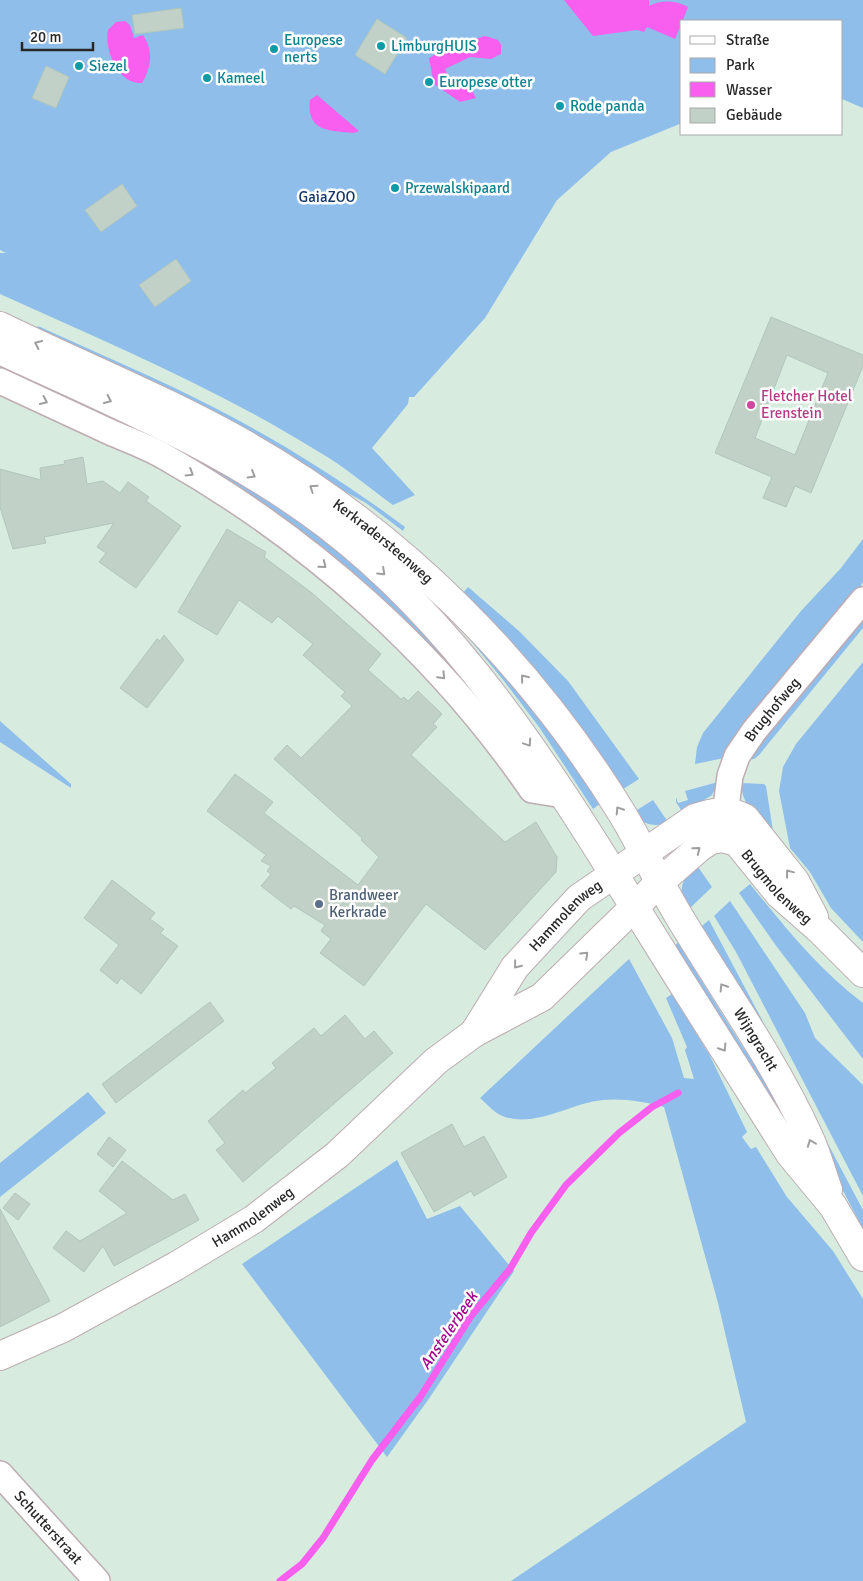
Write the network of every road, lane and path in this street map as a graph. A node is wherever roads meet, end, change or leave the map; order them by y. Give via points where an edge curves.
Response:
1 (0, 326) edge
2 (0, 350) edge
3 (0, 381) edge
4 (863, 600) edge
5 (563, 795) junction
6 (724, 825) junction
7 (643, 852) junction
8 (613, 872) junction
9 (660, 882) junction
10 (634, 906) junction
11 (863, 973) edge
12 (474, 1033) junction
13 (833, 1206) junction
14 (863, 1257) edge
15 (0, 1356) edge
16 (0, 1474) edge
17 (97, 1581) edge

7 -> 1 main road, Kerkradersteenweg via 586,760 514,666 455,605 372,531 294,475 208,424
2 -> 5 main road, Kerkradersteenweg via 150,420 228,461 328,526 421,610 469,664
3 -> 5 street via 164,456 296,543 428,661 479,718 532,790
4 - 6 street, Brughofweg via 737,756 730,776
5 - 8 main road, Kerkradersteenweg
6 - 7 main road, Hammolenweg via 715,811 685,824
9 -> 6 main road via 711,840
6 - 11 main road, Brugmolenweg via 779,894 822,931
7 - 8 main road, Hammolenweg
7 - 9 main road, Kerkradersteenweg
8 - 10 main road, Kerkradersteenweg
8 -> 12 main road, Hammolenweg via 579,898 515,967
9 - 10 main road, Hammolenweg
13 -> 9 main road, Wijngracht via 810,1140 780,1082
12 -> 10 main road, Hammolenweg via 542,997
10 -> 13 main road, Wijngracht via 790,1154
12 - 15 main road, Hammolenweg via 436,1062 337,1155 254,1219 63,1328
13 - 14 main road, Wijngracht
16 - 17 street, Schutterstraat

